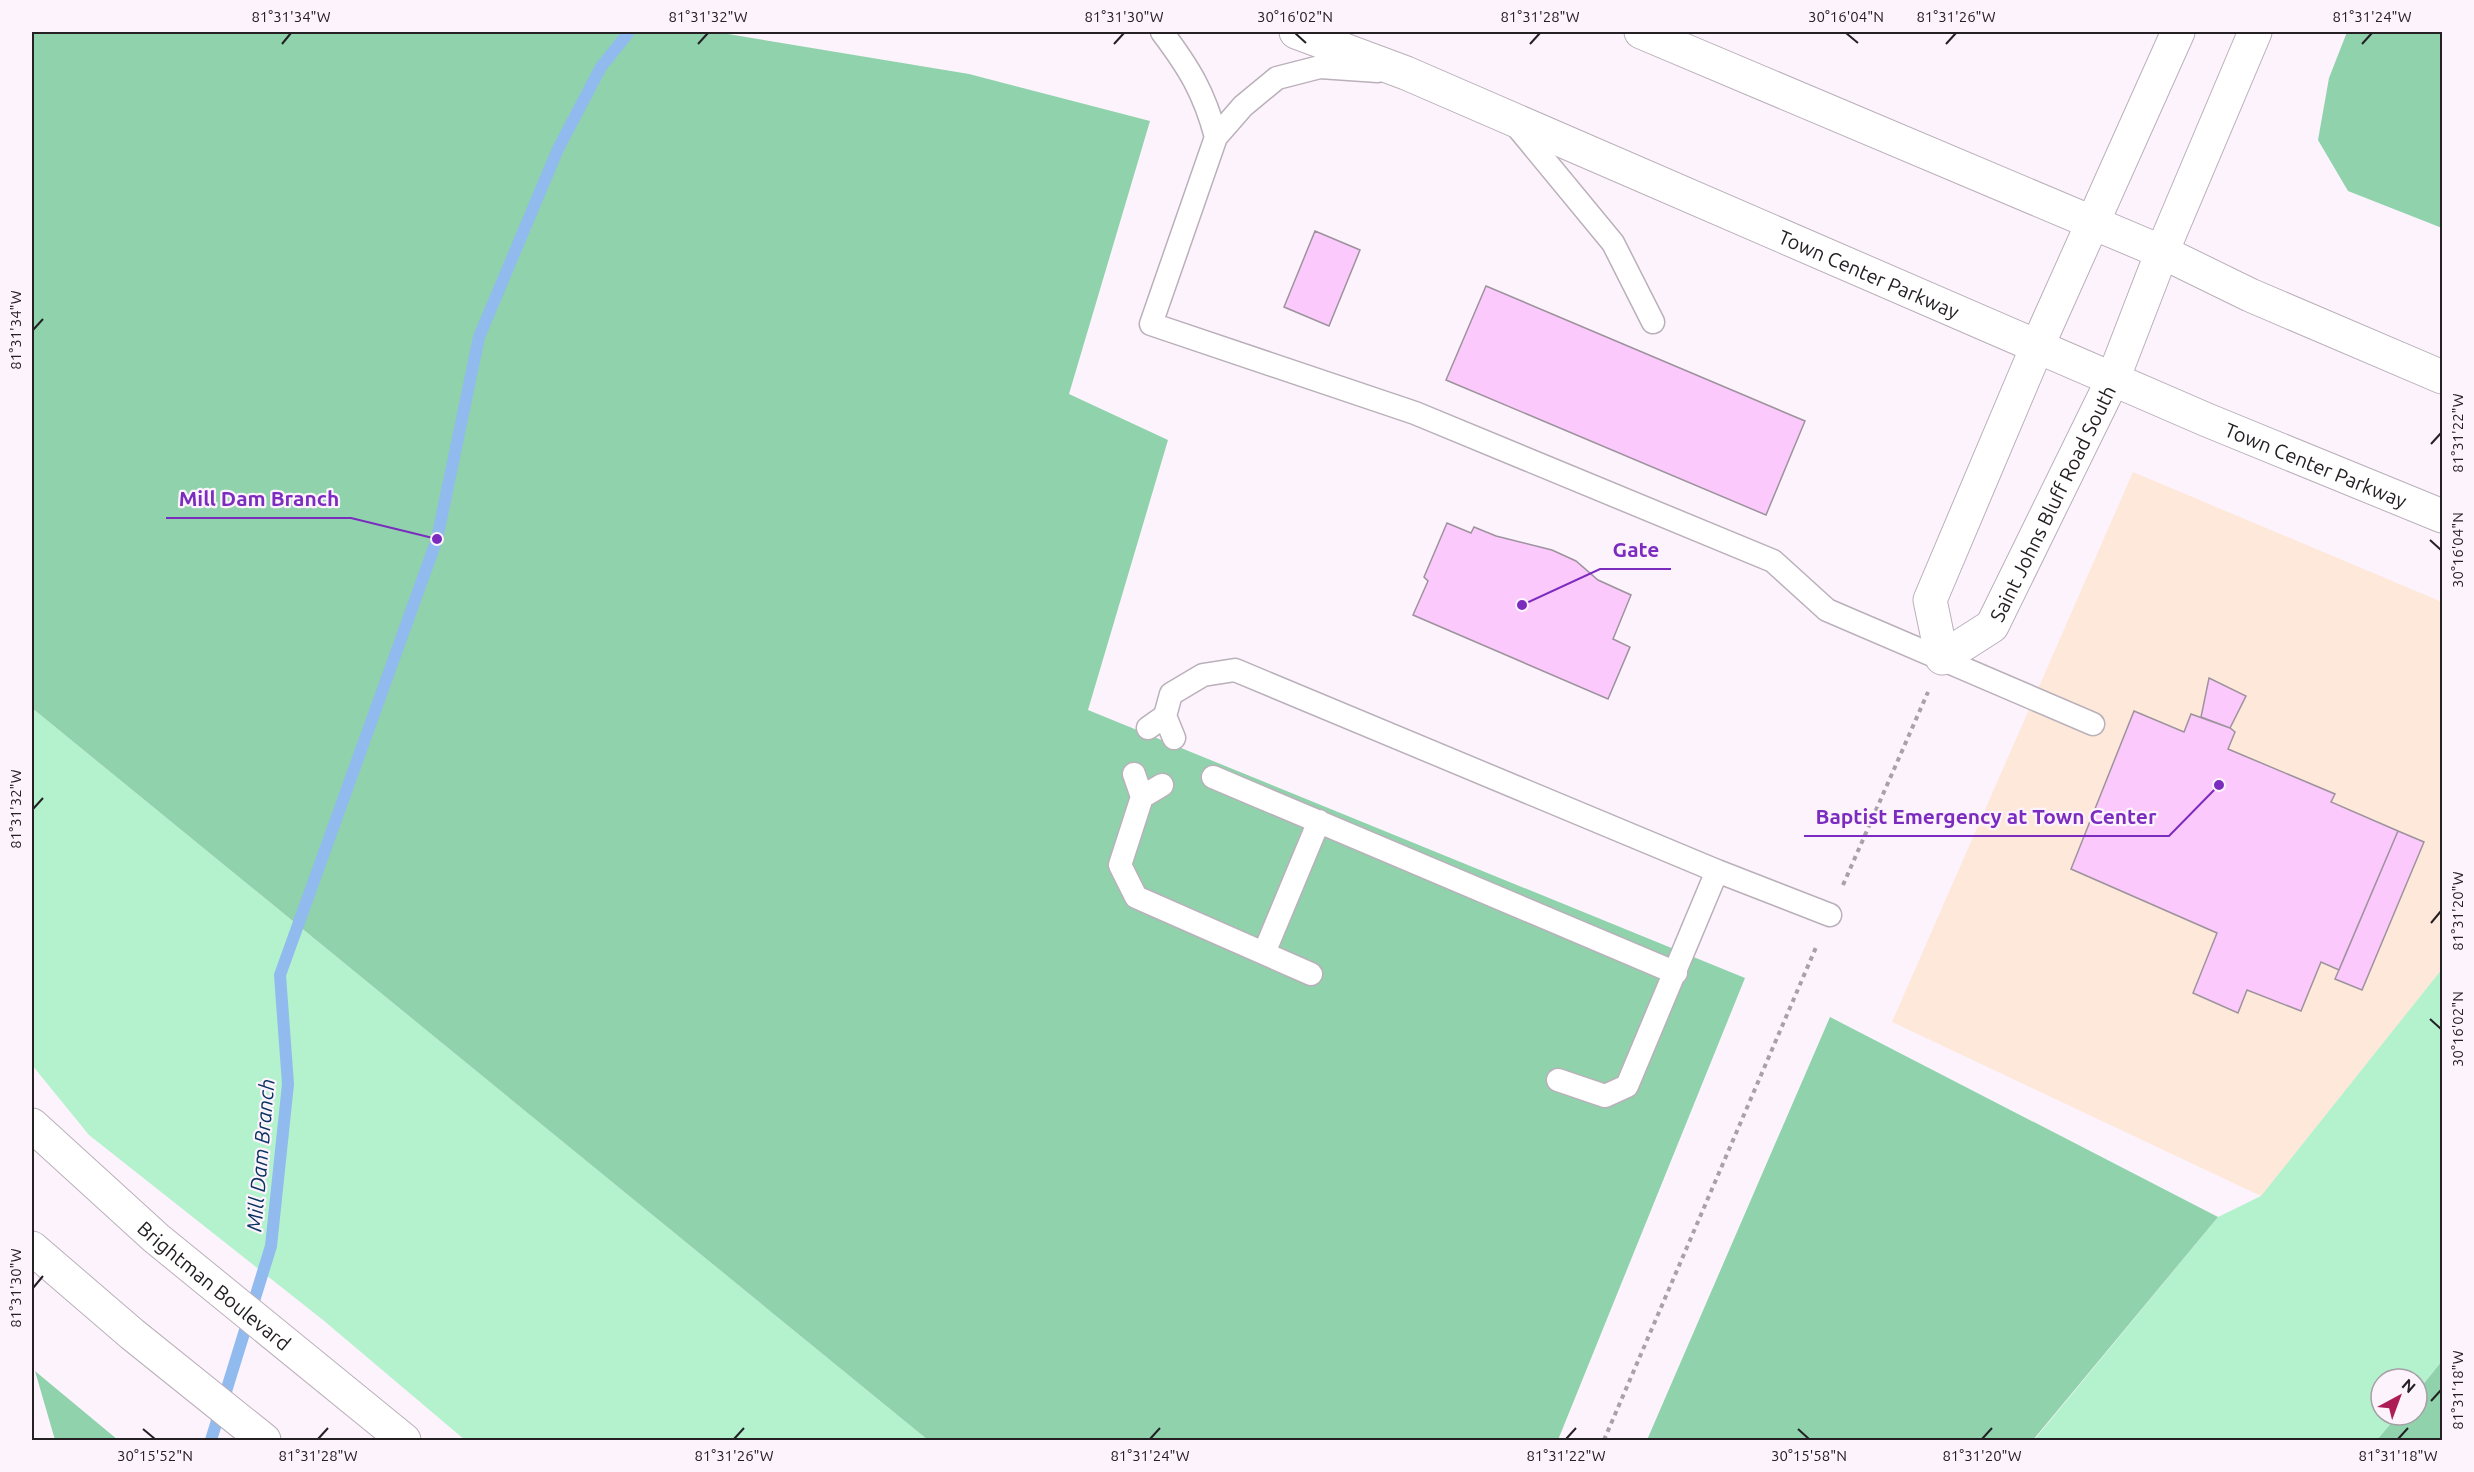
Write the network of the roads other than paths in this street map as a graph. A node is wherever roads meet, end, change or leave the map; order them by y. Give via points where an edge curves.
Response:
1 (1162, 32) edge
2 (1296, 32) edge
3 (1641, 32) edge
4 (2178, 32) edge
5 (2255, 32) edge
6 (1406, 73) junction
7 (1509, 117) junction
8 (1216, 137) junction
9 (2091, 223) junction
10 (2162, 252) junction
11 (1653, 322) dead end
12 (2037, 347) junction
13 (2442, 377) edge
14 (2113, 379) junction
15 (2442, 516) edge
16 (1942, 658) junction
17 (2093, 724) dead end
18 (1174, 738) dead end
19 (1134, 774) dead end
20 (1213, 777) dead end
21 (1162, 785) dead end
22 (1142, 797) junction
23 (1319, 821) junction
24 (1717, 871) junction
25 (1830, 915) road end
26 (1264, 953) junction
27 (1676, 973) junction
28 (1311, 974) dead end
29 (1558, 1080) dead end
30 (32, 1125) edge
31 (32, 1248) edge
32 (264, 1440) edge
33 (404, 1440) edge

1 - 8 lane via 1207,101
2 - 6 main road, Town Center Parkway
3 - 9 main road
4 - 9 main road
5 - 10 main road, Saint Johns Bluff Road South
6 - 7 main road, Town Center Parkway
6 - 8 lane via 1320,67 1278,78 1243,106
7 - 11 lane via 1613,243
7 - 12 main road, Town Center Parkway
8 - 16 lane via 1150,324 1415,414 1773,561 1827,610
9 - 10 main road
9 - 12 main road
10 - 13 main road via 2250,295
10 - 14 main road, Saint Johns Bluff Road South
12 - 14 main road, Town Center Parkway
12 - 16 main road via 1930,600
14 - 15 main road, Town Center Parkway
14 - 16 main road, Saint Johns Bluff Road South via 1992,626
16 - 17 lane
18 - 24 lane via 1156,722 1171,694 1203,675 1235,670
19 - 22 lane
20 - 23 lane
21 - 22 lane
22 - 26 lane via 1120,865 1136,897
23 - 26 lane
23 - 27 lane
24 - 25 lane
24 - 27 lane
26 - 28 lane
27 - 29 lane via 1627,1086 1605,1096
30 - 33 main road, Brightman Boulevard via 156,1238
31 - 32 main road

